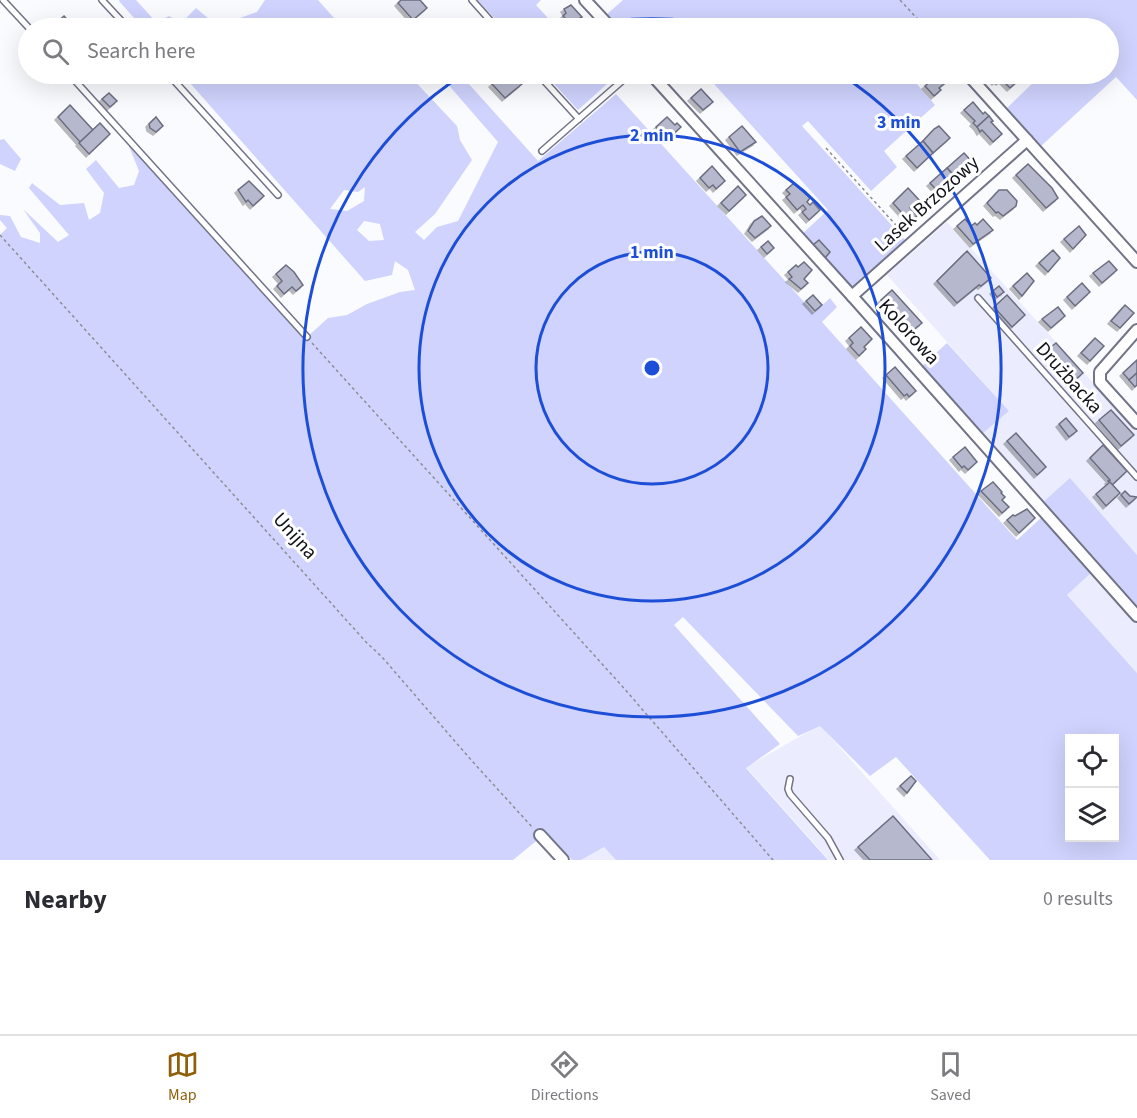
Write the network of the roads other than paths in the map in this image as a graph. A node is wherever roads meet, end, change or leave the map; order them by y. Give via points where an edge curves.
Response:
1 (3, 0) edge
2 (102, 0) edge
3 (472, 0) edge
4 (585, 0) edge
5 (20, 18) edge
6 (119, 18) edge
7 (488, 18) edge
8 (602, 18) edge
9 (78, 84) edge
10 (177, 84) edge
11 (547, 84) edge
12 (619, 84) edge
13 (660, 84) edge
14 (976, 84) edge
15 (579, 119) junction
16 (1027, 140) junction
17 (542, 151) dead end
18 (278, 195) dead end
19 (1137, 262) edge
20 (852, 296) junction
21 (978, 298) dead end
22 (1137, 330) edge
23 (307, 337) road end
24 (1137, 423) edge
25 (1137, 477) edge
26 (1137, 616) edge
27 (790, 779) dead end
28 (540, 835) road end
29 (563, 860) edge
30 (840, 860) edge

1 - 5 lane
2 - 6 lane
3 - 7 lane
4 - 8 street
9 - 23 lane
10 - 18 lane
11 - 15 lane
12 - 15 lane
13 - 20 street, Kolorowa
14 - 16 street
15 - 17 lane
16 - 19 street
16 - 20 street, Lasek Brzozowy
20 - 26 street, Kolorowa
21 - 25 lane, Drużbacka
22 - 24 street via 1100,372 1100,382
27 - 30 lane via 790,794 828,838
28 - 29 street

